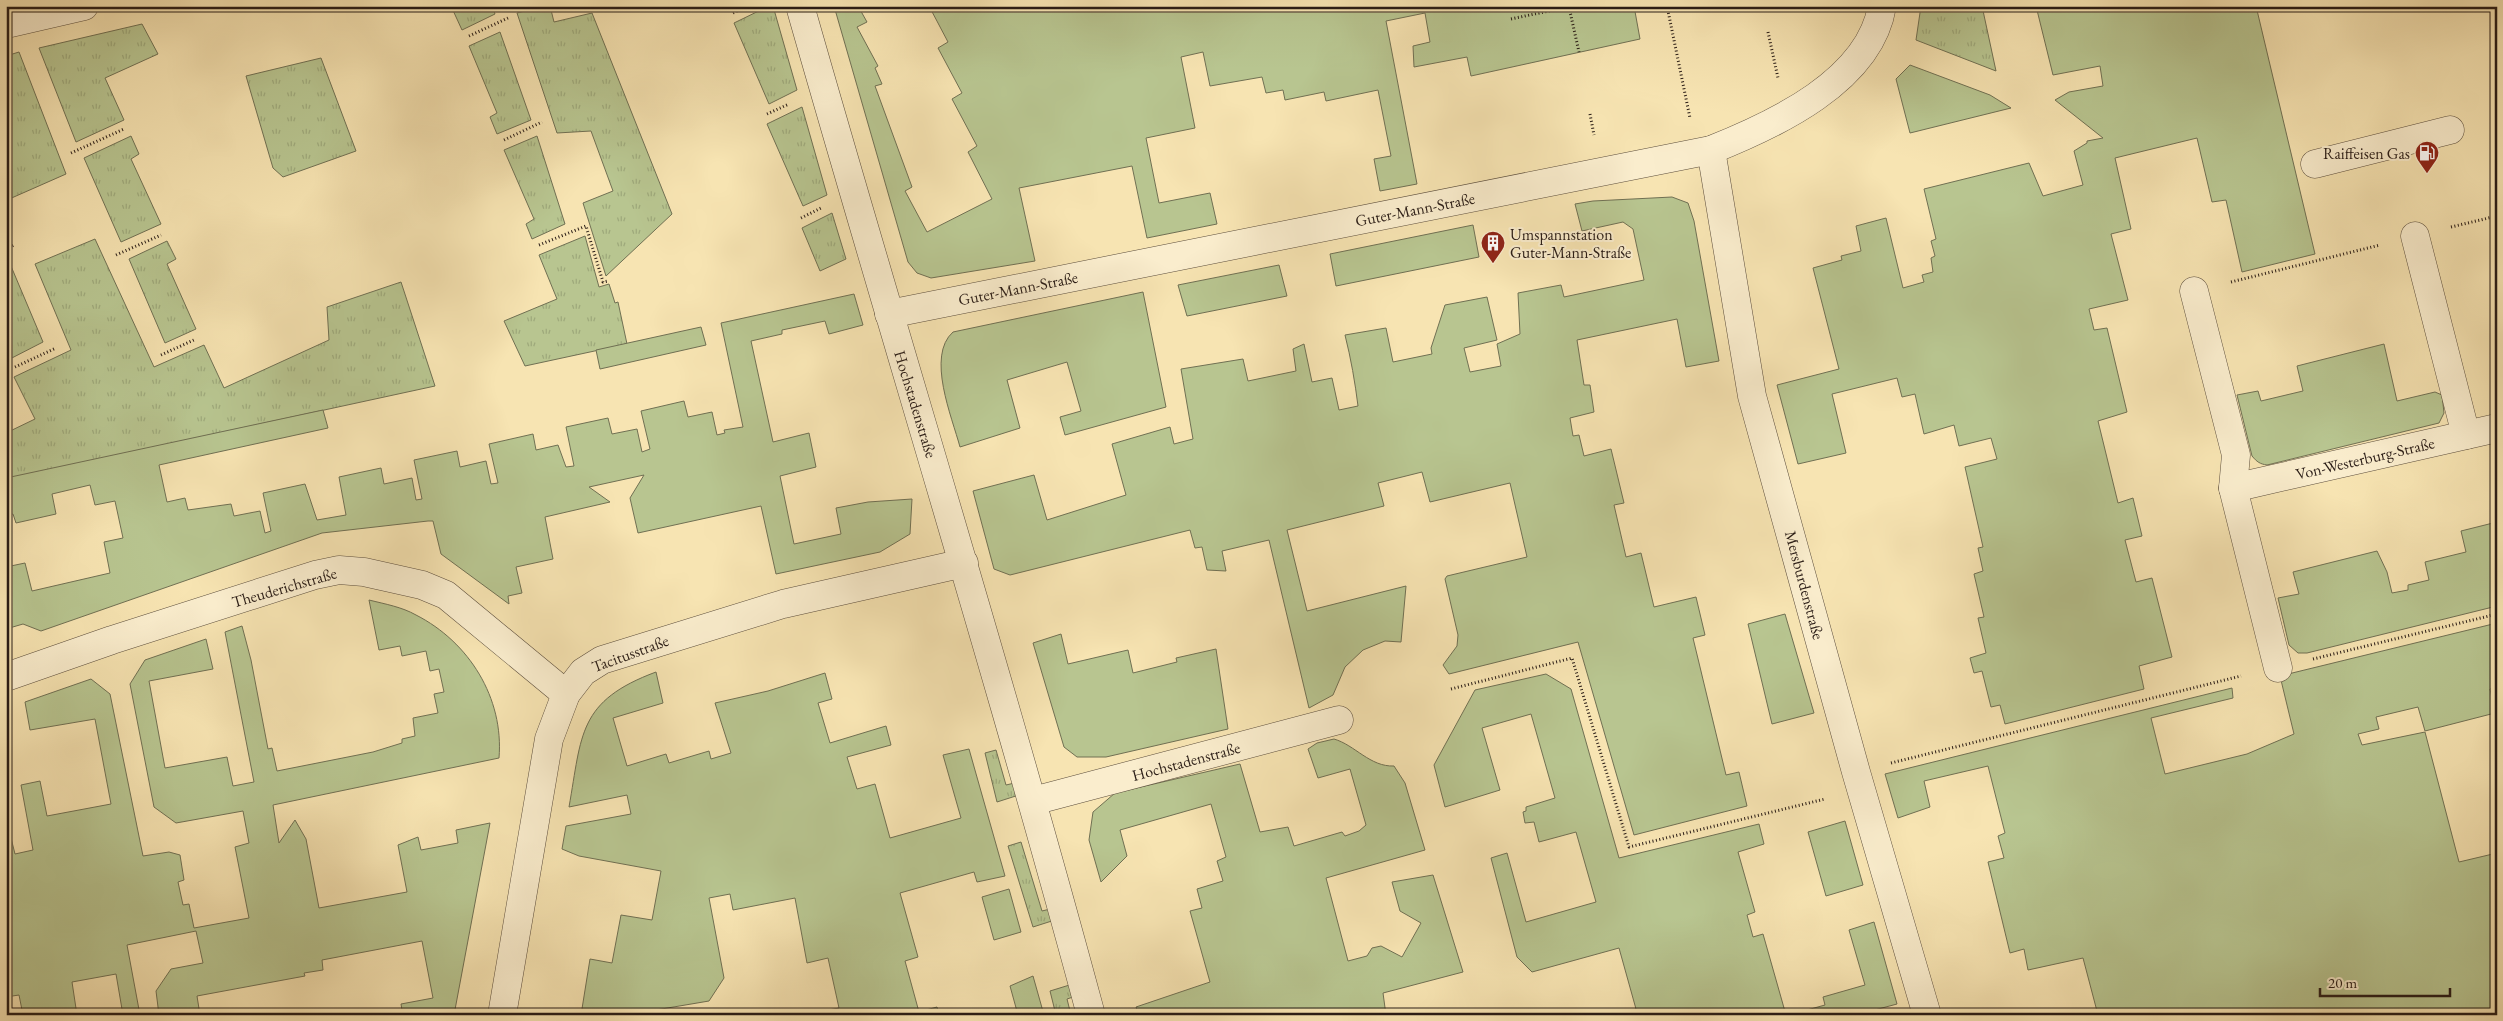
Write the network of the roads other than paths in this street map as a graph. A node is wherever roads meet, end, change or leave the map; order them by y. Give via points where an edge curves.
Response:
1 (84, 6) edge
2 (800, 6) edge
3 (1882, 6) edge
4 (6, 24) edge
5 (2450, 130) dead end
6 (1711, 150) junction
7 (2315, 164) dead end
8 (2415, 236) road end
9 (2194, 291) road end
10 (890, 314) junction
11 (2497, 428) edge
12 (2466, 435) junction
13 (2233, 488) junction
14 (964, 563) junction
15 (2278, 668) road end
16 (6, 677) edge
17 (566, 694) junction
18 (1339, 720) dead end
19 (1033, 801) junction
20 (502, 1015) edge
21 (1091, 1015) edge
22 (1927, 1015) edge

1 - 4 street
2 - 10 street, Hochstadenstraße
3 - 6 street, Guter-Mann-Straße via 1867,47 1822,91 1782,119
5 - 7 street
6 - 10 street, Guter-Mann-Straße
6 - 22 street, Mersburdenstraße via 1752,396
8 - 12 street
9 - 13 street via 2236,455
10 - 14 street, Hochstadenstraße
11 - 12 street, Von-Westerburg-Straße
12 - 13 street, Von-Westerburg-Straße
13 - 15 street
14 - 17 street, Tacitusstraße via 783,604 652,643 591,665
14 - 19 street, Hochstadenstraße
16 - 17 street, Theuderichstraße via 121,637 339,570 422,585 446,596
17 - 20 street, Tacitusstraße via 549,739
18 - 19 street, Hochstadenstraße
19 - 21 street, Hochstadenstraße

